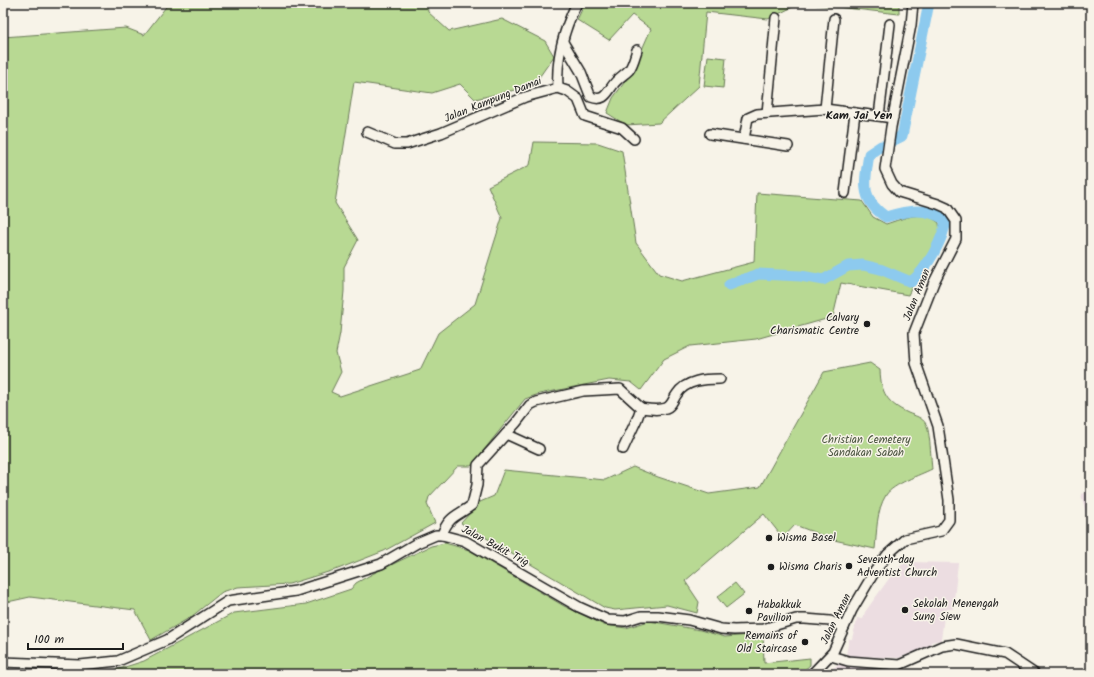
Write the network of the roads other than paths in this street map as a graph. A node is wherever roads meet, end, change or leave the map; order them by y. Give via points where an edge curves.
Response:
1 (577, 3) edge
2 (913, 3) edge
3 (776, 18) dead end
4 (834, 19) dead end
5 (890, 24) dead end
6 (563, 42) junction
7 (637, 50) dead end
8 (558, 88) junction
9 (825, 109) junction
10 (767, 113) junction
11 (855, 113) junction
12 (879, 116) junction
13 (893, 118) junction
14 (367, 132) dead end
15 (710, 134) dead end
16 (634, 139) dead end
17 (744, 139) junction
18 (788, 146) dead end
19 (845, 193) dead end
20 (720, 380) dead end
21 (640, 408) junction
22 (506, 434) junction
23 (539, 449) dead end
24 (624, 449) dead end
25 (442, 535) junction
26 (844, 627) junction
27 (831, 656) junction
28 (3, 662) edge
29 (881, 664) junction
30 (812, 674) edge
31 (882, 674) edge
32 (1035, 674) edge

1 - 6 street
2 - 13 street, Jalan Aman via 912,25
3 - 10 street
4 - 9 street
5 - 12 street
6 - 7 street via 581,72 590,94 597,99 608,94 612,85 629,70
6 - 8 street via 559,51
8 - 14 street, Jalan Kampung Damai via 525,97 441,133 407,144 395,144
8 - 16 street, Jalan Kampung Damai via 567,90 578,99 585,116 622,128
9 - 10 street
9 - 11 street
10 - 17 street via 748,118
11 - 12 street
11 - 19 street
12 - 13 street
13 - 26 street, Jalan Aman via 885,169 892,184 899,192 947,208 956,221 956,240 914,333 916,363 938,426 949,500 949,520 941,531 905,539 897,544 875,571
15 - 17 street
17 - 18 street
20 - 21 street via 707,379 682,387 667,408
21 - 22 street via 620,389 583,391 530,405
21 - 24 street via 638,419
22 - 23 street
22 - 25 street via 478,465 476,496 472,505 446,524
25 - 26 street, Jalan Bukit Trig via 465,542 579,607 608,620 625,621 641,616 658,616 734,630 763,629 805,619 830,621
25 - 28 street via 417,543 381,564 296,591 228,601 167,640 118,661 69,665
26 - 27 street, Jalan Aman
27 - 29 street via 841,660
27 - 30 street
29 - 31 street
29 - 32 street via 904,663 942,646 956,644 1005,654

